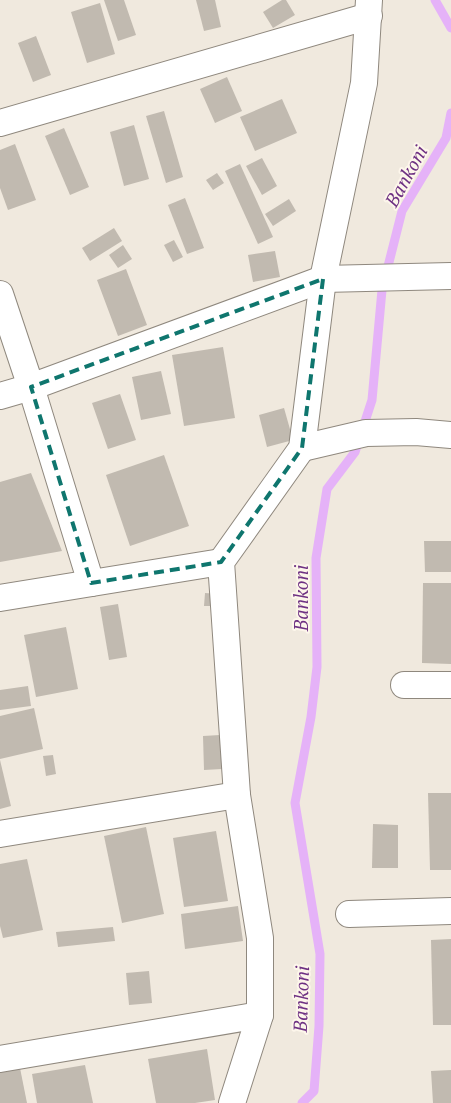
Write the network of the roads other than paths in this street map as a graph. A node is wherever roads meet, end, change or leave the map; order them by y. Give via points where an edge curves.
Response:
1 (369, 8) edge
2 (0, 124) edge
3 (442, 276) edge
4 (323, 279) junction
5 (0, 294) edge
6 (32, 387) junction
7 (0, 396) edge
8 (451, 435) edge
9 (302, 448) junction
10 (220, 562) junction
11 (91, 583) junction
12 (0, 598) edge
13 (404, 685) dead end
14 (451, 685) edge
15 (237, 795) junction
16 (0, 834) edge
17 (451, 911) edge
18 (350, 914) dead end
19 (260, 1015) junction
20 (0, 1059) edge
21 (232, 1103) edge

1 - 2 street
1 - 4 street via 364,83
3 - 4 street
4 - 6 street
4 - 9 street
5 - 6 street
6 - 7 street
6 - 11 street
8 - 9 street via 366,433
9 - 10 street
10 - 11 street
10 - 15 street
11 - 12 street
13 - 14 street
15 - 16 street
15 - 19 street via 260,938
17 - 18 street
19 - 20 street
19 - 21 street

